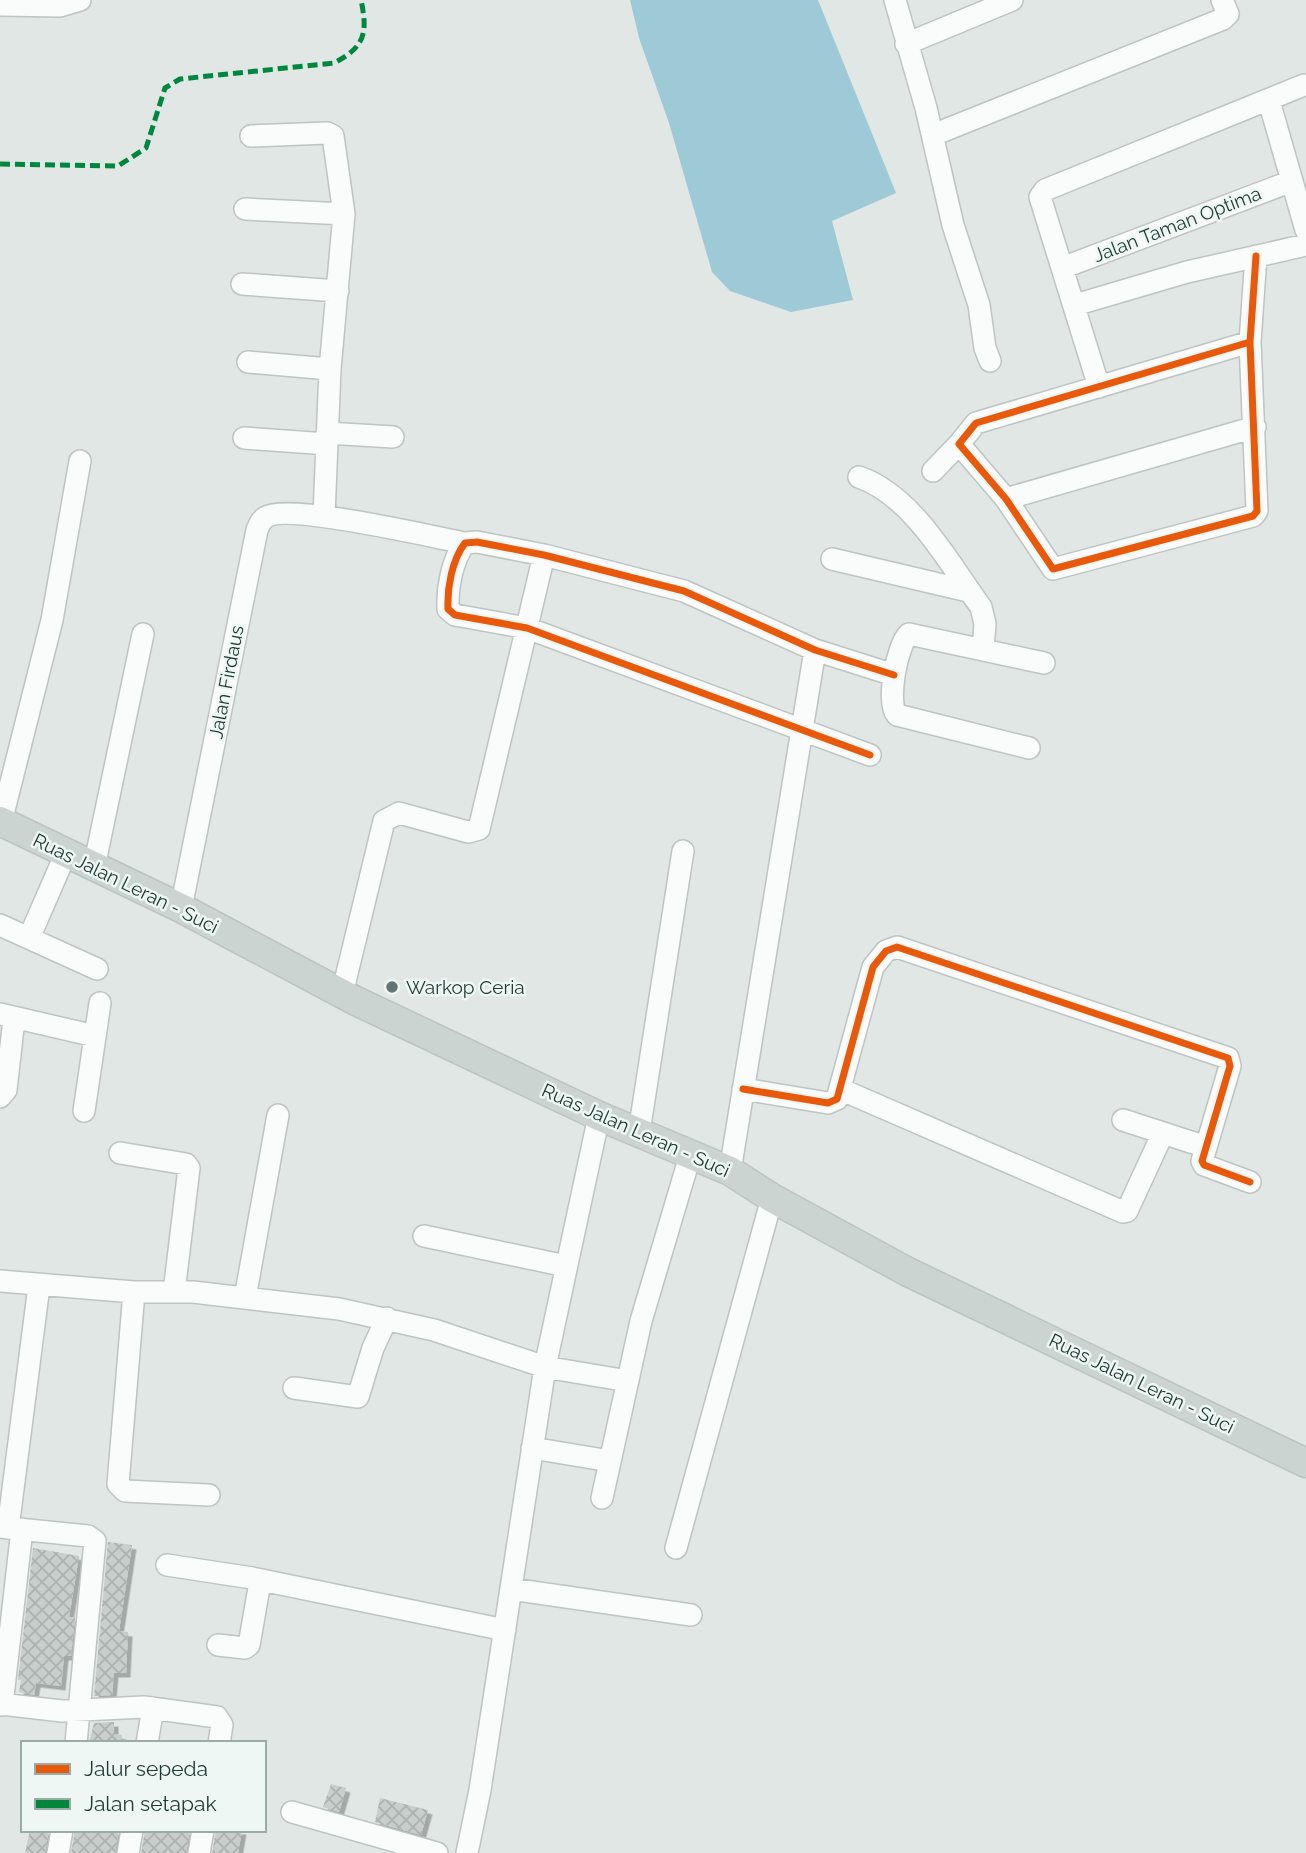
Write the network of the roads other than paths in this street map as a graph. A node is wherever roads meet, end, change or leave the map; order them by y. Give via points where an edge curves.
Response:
1 (80, 0) edge
2 (895, 0) edge
3 (1012, 0) edge
4 (1222, 0) edge
5 (0, 5) edge
6 (906, 44) junction
7 (1304, 85) edge
8 (1269, 101) junction
9 (933, 135) junction
10 (251, 136) dead end
11 (1292, 181) junction
12 (245, 209) dead end
13 (344, 214) junction
14 (1306, 230) edge
15 (1306, 244) edge
16 (1256, 256) junction
17 (1062, 268) junction
18 (242, 284) dead end
19 (338, 291) junction
20 (1075, 305) junction
21 (1250, 342) junction
22 (990, 361) dead end
23 (248, 362) dead end
24 (330, 369) junction
25 (1099, 387) junction
26 (1255, 427) junction
27 (244, 438) dead end
28 (393, 438) dead end
29 (327, 439) junction
30 (959, 443) junction
31 (80, 461) dead end
32 (933, 471) dead end
33 (859, 477) dead end
34 (1006, 499) junction
35 (324, 516) junction
36 (465, 543) junction
37 (544, 555) junction
38 (832, 559) dead end
39 (968, 591) junction
40 (527, 628) junction
41 (142, 634) dead end
42 (983, 649) junction
43 (815, 650) junction
44 (1044, 663) dead end
45 (894, 675) junction
46 (800, 729) junction
47 (1029, 748) dead end
48 (870, 755) dead end
49 (0, 821) edge
50 (683, 852) dead end
51 (66, 853) junction
52 (94, 867) junction
53 (181, 908) junction
54 (0, 925) edge
55 (29, 938) junction
56 (97, 969) dead end
57 (342, 994) junction
58 (100, 1003) dead end
59 (7, 1016) edge
60 (96, 1036) junction
61 (743, 1089) junction
62 (840, 1089) junction
63 (0, 1097) edge
64 (84, 1111) dead end
65 (278, 1115) dead end
66 (599, 1116) junction
67 (1123, 1120) dead end
68 (639, 1132) junction
69 (1163, 1133) junction
70 (1206, 1147) junction
71 (120, 1153) dead end
72 (690, 1156) junction
73 (730, 1171) junction
74 (1250, 1182) dead end
75 (772, 1198) junction
76 (424, 1236) dead end
77 (566, 1266) junction
78 (0, 1281) edge
79 (38, 1286) junction
80 (174, 1292) junction
81 (134, 1293) junction
82 (245, 1298) junction
83 (387, 1318) junction
84 (545, 1367) junction
85 (628, 1381) junction
86 (294, 1388) dead end
87 (532, 1448) junction
88 (610, 1461) junction
89 (1306, 1463) edge
90 (209, 1495) dead end
91 (602, 1498) dead end
92 (10, 1528) edge
93 (676, 1548) dead end
94 (167, 1565) dead end
95 (260, 1582) junction
96 (511, 1589) junction
97 (691, 1615) dead end
98 (505, 1630) junction
99 (218, 1645) dead end
100 (1, 1705) edge
101 (153, 1708) junction
102 (81, 1711) junction
103 (76, 1741) edge
104 (147, 1741) edge
105 (219, 1741) edge
106 (292, 1812) dead end
107 (62, 1832) edge
108 (132, 1832) edge
109 (203, 1832) edge
110 (58, 1853) edge
111 (128, 1853) edge
112 (199, 1853) edge
113 (438, 1853) edge
114 (467, 1853) edge

1 - 5 street via 60,6
2 - 6 street
3 - 6 street
4 - 9 street via 1228,14 1223,19
6 - 9 street
7 - 8 street
8 - 11 street
8 - 17 street via 1045,190 1040,203
9 - 22 street
10 - 13 street via 332,135
11 - 14 street
11 - 17 street, Jalan Taman Optima
12 - 13 street
13 - 19 street
15 - 16 street
16 - 20 street
16 - 21 street
17 - 20 street
18 - 19 street
19 - 24 street
20 - 25 street
21 - 25 street
21 - 26 street
23 - 24 street
24 - 29 street
25 - 30 street via 976,423
26 - 34 street
26 - 34 street via 1257,511 1248,519 1053,569
27 - 29 street
28 - 29 street
29 - 35 street
30 - 32 street
30 - 34 street
31 - 49 street via 52,621
33 - 39 street via 881,485 906,509
35 - 36 street, Jalan Firdaus
35 - 53 street, Jalan Firdaus via 273,514 266,516 257,530
36 - 37 street, Jalan Firdaus
36 - 40 street via 450,582 448,609 454,615
37 - 40 street
37 - 43 street, Jalan Firdaus via 684,591
38 - 39 street
39 - 42 street via 981,607
40 - 46 street
40 - 57 street via 479,829 468,832 399,813 384,821
41 - 52 street
42 - 44 street
42 - 45 street via 909,634
43 - 45 street, Jalan Firdaus
43 - 46 street
45 - 47 street via 892,709 897,715
46 - 48 street
46 - 61 street
49 - 51 main road, Ruas Jalan Leran - Suci
50 - 68 street
51 - 52 main road, Ruas Jalan Leran - Suci
51 - 55 street
52 - 53 main road, Ruas Jalan Leran - Suci
53 - 57 main road, Ruas Jalan Leran - Suci
54 - 55 street
55 - 56 street
57 - 66 main road, Ruas Jalan Leran - Suci
58 - 60 street
59 - 60 street
59 - 63 street via 6,1090
60 - 64 street
61 - 62 street via 828,1103
61 - 73 street
62 - 69 street via 1123,1212 1128,1211
62 - 70 street via 873,967 886,951 897,947 1228,1058 1230,1066
65 - 82 street
66 - 68 main road, Ruas Jalan Leran - Suci
66 - 77 street
67 - 69 street
68 - 72 main road, Ruas Jalan Leran - Suci
69 - 70 street
70 - 74 street via 1204,1165
71 - 80 street via 190,1168
72 - 73 main road, Ruas Jalan Leran - Suci
72 - 85 street
73 - 75 main road, Ruas Jalan Leran - Suci
75 - 89 main road, Ruas Jalan Leran - Suci via 908,1272
75 - 93 street
76 - 77 street
77 - 84 street
78 - 79 street
79 - 81 street
79 - 92 street
80 - 81 street
80 - 82 street
81 - 90 street via 118,1484 125,1491
82 - 83 street
83 - 84 street
83 - 86 street via 358,1397
84 - 85 street
84 - 87 street
85 - 88 street
87 - 88 street
87 - 96 street
88 - 91 street
92 - 100 street
92 - 102 street via 88,1536 94,1541
94 - 95 street
95 - 98 street
95 - 99 street via 249,1645
96 - 97 street
96 - 98 street
98 - 114 street
100 - 102 street
101 - 102 street
101 - 104 street
101 - 105 street via 217,1717 222,1726
102 - 103 street
106 - 113 street
107 - 110 street
108 - 111 street
109 - 112 street

